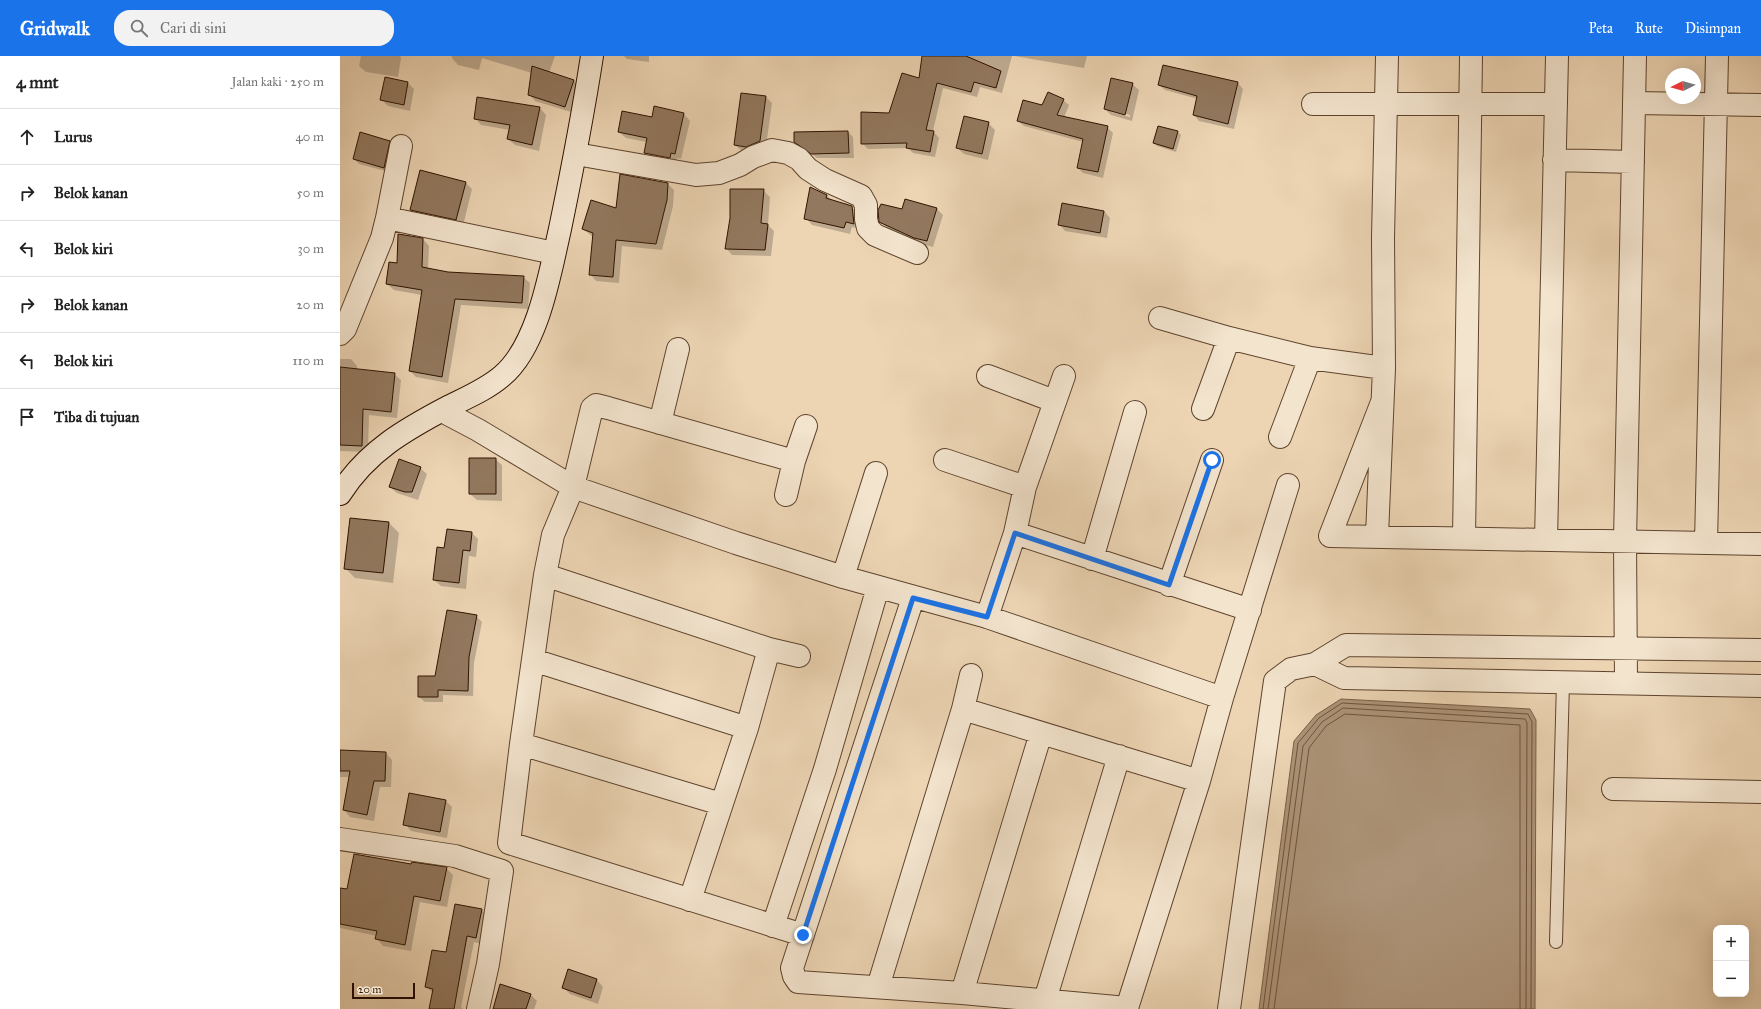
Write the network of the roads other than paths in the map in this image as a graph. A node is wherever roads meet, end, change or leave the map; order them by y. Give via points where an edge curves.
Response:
1 (592, 56) edge
2 (1387, 56) edge
3 (1471, 56) edge
4 (1557, 56) edge
5 (1635, 56) edge
6 (1717, 56) edge
7 (1386, 103) junction
8 (1470, 103) junction
9 (1634, 103) junction
10 (1313, 104) dead end
11 (1556, 104) junction
12 (1716, 104) junction
13 (1761, 105) edge
14 (401, 146) dead end
15 (576, 154) junction
16 (1554, 160) junction
17 (1633, 162) junction
18 (387, 218) junction
19 (917, 253) dead end
20 (554, 254) junction
21 (1160, 318) dead end
22 (340, 334) edge
23 (1229, 338) junction
24 (678, 349) dead end
25 (1310, 358) junction
26 (1384, 368) junction
27 (988, 376) dead end
28 (1064, 376) dead end
29 (1054, 401) junction
30 (1382, 402) junction
31 (1203, 409) dead end
32 (442, 411) junction
33 (1135, 412) dead end
34 (660, 423) junction
35 (806, 426) dead end
36 (1280, 437) dead end
37 (944, 460) dead end
38 (1212, 460) dead end
39 (794, 461) junction
40 (876, 473) dead end
41 (1288, 485) dead end
42 (573, 487) junction
43 (1025, 487) junction
44 (340, 494) edge
45 (786, 495) dead end
46 (1015, 533) junction
47 (1377, 536) junction
48 (1464, 538) junction
49 (1546, 540) junction
50 (1625, 541) junction
51 (1706, 543) junction
52 (1761, 544) edge
53 (1092, 559) junction
54 (546, 575) junction
55 (844, 577) junction
56 (1169, 585) junction
57 (878, 587) junction
58 (913, 598) junction
59 (1250, 610) junction
60 (987, 617) junction
61 (769, 648) junction
62 (1626, 648) junction
63 (1761, 650) edge
64 (799, 656) dead end
65 (533, 660) junction
66 (1315, 664) junction
67 (971, 675) dead end
68 (1563, 682) junction
69 (1626, 682) junction
70 (1761, 686) edge
71 (1222, 698) junction
72 (963, 709) junction
73 (746, 728) junction
74 (1040, 733) junction
75 (521, 744) junction
76 (1119, 756) junction
77 (1199, 781) junction
78 (1613, 789) dead end
79 (1761, 792) edge
80 (721, 804) junction
81 (340, 839) edge
82 (509, 843) junction
83 (502, 871) junction
84 (690, 900) junction
85 (772, 926) junction
86 (803, 935) junction
87 (1556, 942) dead end
88 (878, 987) junction
89 (962, 992) junction
90 (1045, 1000) junction
91 (1133, 1008) edge
92 (478, 1009) edge
93 (1229, 1009) edge

1 - 15 street
2 - 7 street
3 - 8 street
4 - 11 street
5 - 9 street
6 - 12 street
7 - 8 street
7 - 10 street
7 - 26 street
8 - 11 street
8 - 48 street
9 - 12 street
9 - 17 street
11 - 16 street
12 - 13 street
12 - 51 street
14 - 18 street
15 - 19 street via 696,175 719,173 772,150 788,153 825,180 861,196 866,205 868,228 875,235
15 - 20 street
16 - 17 street
16 - 49 street
17 - 50 street
18 - 20 street
18 - 22 street via 382,238 345,329
20 - 32 street via 533,329 518,358 503,376 486,388
21 - 23 street
23 - 25 street
23 - 31 street
24 - 34 street
25 - 26 street
25 - 36 street
26 - 30 street
27 - 29 street
28 - 29 street
29 - 43 street
30 - 47 street
30 - 47 street via 1330,536
32 - 42 street
32 - 44 street via 366,459
33 - 53 street
34 - 39 street
34 - 42 street via 596,405 592,408
35 - 39 street
37 - 43 street
38 - 56 street
39 - 45 street
40 - 55 street
41 - 59 street
42 - 54 street via 553,535
42 - 55 street
43 - 46 street
46 - 53 street
46 - 60 street
47 - 48 street
48 - 49 street
49 - 50 street
50 - 51 street
50 - 62 street
51 - 52 street
53 - 56 street
54 - 61 street
54 - 65 street
55 - 57 street
56 - 59 street
57 - 58 street
57 - 85 street via 825,769
58 - 60 street
58 - 86 street
59 - 71 street
60 - 71 street
61 - 64 street
61 - 73 street
62 - 63 street
62 - 66 street via 1346,645
62 - 69 street
65 - 73 street
65 - 75 street
66 - 68 street via 1344,678
66 - 93 street via 1291,669 1275,681
67 - 72 street
68 - 69 street
68 - 87 lane
69 - 70 street
71 - 77 street
72 - 74 street
72 - 88 street
73 - 80 street
74 - 76 street
74 - 89 street
75 - 80 street
75 - 82 street
76 - 77 street
76 - 90 street
77 - 91 street
78 - 79 street
80 - 84 street
81 - 83 street via 455,856
82 - 83 street
82 - 84 street
83 - 92 street via 488,964
84 - 85 street
85 - 86 street
86 - 88 street via 792,968 798,982
88 - 89 street
89 - 90 street
90 - 91 street

